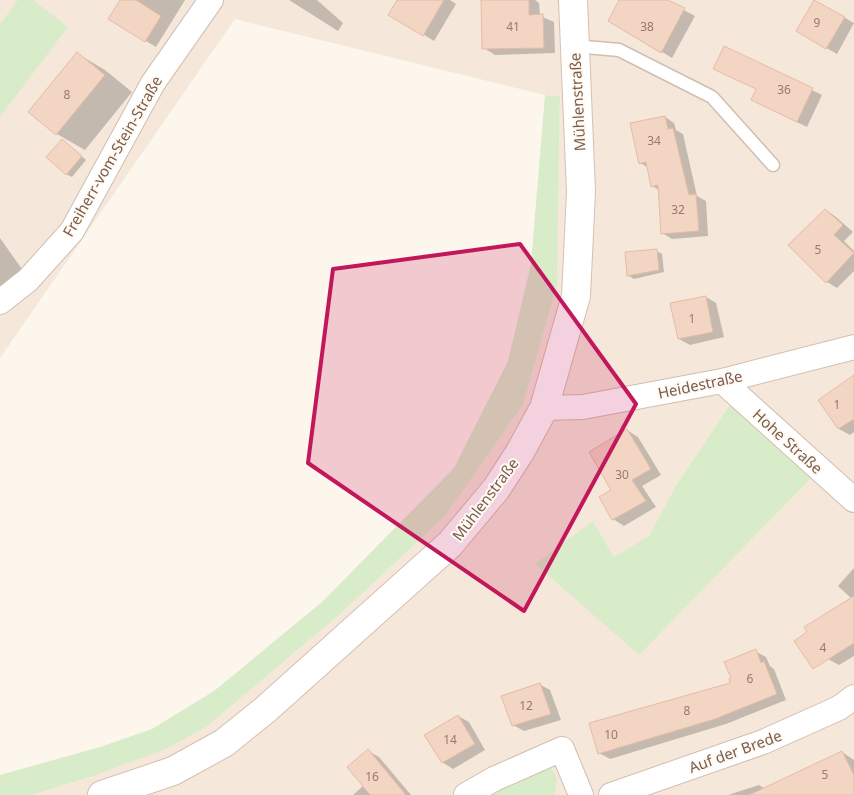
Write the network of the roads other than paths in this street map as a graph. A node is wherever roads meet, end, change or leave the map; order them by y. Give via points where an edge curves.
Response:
1 (211, 0) edge
2 (573, 0) edge
3 (574, 46) junction
4 (773, 165) dead end
5 (0, 302) edge
6 (854, 347) edge
7 (722, 381) junction
8 (544, 408) junction
9 (854, 500) edge
10 (854, 697) edge
11 (102, 795) edge
12 (466, 795) edge
13 (582, 795) edge
14 (611, 795) edge

1 - 5 street, Freiherr-vom-Stein-Straße via 154,83 72,230 28,280
2 - 3 street, Mühlenstraße
3 - 4 lane via 619,50 712,98
3 - 8 street, Mühlenstraße via 580,192 576,296
6 - 7 street, Heidestraße
7 - 8 street, Heidestraße via 583,407
7 - 9 street, Hohe Straße
8 - 11 street, Mühlenstraße via 496,489 450,544 265,710 224,743 173,771
10 - 14 street, Auf der Brede via 838,708 763,742
12 - 13 street via 494,778 562,749

